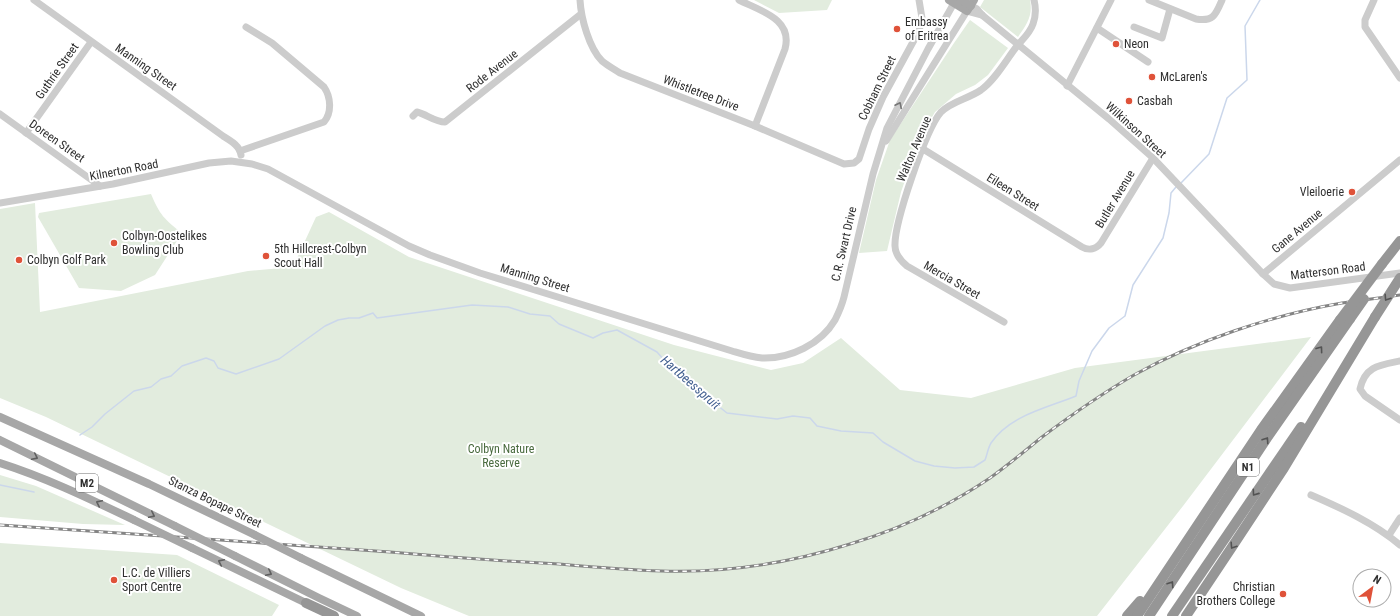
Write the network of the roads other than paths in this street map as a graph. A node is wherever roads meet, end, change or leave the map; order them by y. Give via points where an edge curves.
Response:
1 (34, 0) edge
2 (580, 0) edge
3 (739, 0) edge
4 (919, 0) edge
5 (1034, 0) edge
6 (1111, 0) edge
7 (1149, 0) edge
8 (1222, 0) edge
9 (1374, 0) edge
10 (955, 1) edge
11 (971, 6) edge
12 (1170, 9) junction
13 (581, 14) junction
14 (246, 27) dead end
15 (1134, 27) dead end
16 (1097, 28) junction
17 (91, 42) junction
18 (1018, 45) junction
19 (1148, 62) dead end
20 (1400, 78) edge
21 (1067, 86) junction
22 (0, 114) edge
23 (413, 116) dead end
24 (755, 126) junction
25 (26, 133) junction
26 (923, 149) junction
27 (879, 154) junction
28 (1153, 158) junction
29 (1400, 160) edge
30 (854, 163) joint
31 (252, 164) joint
32 (100, 186) junction
33 (0, 203) edge
34 (1400, 241) edge
35 (1400, 244) edge
36 (1093, 249) joint
37 (896, 251) joint
38 (1385, 264) junction
39 (1400, 273) edge
40 (1263, 274) junction
41 (1400, 278) edge
42 (1345, 320) junction
43 (1004, 322) dead end
44 (1364, 334) junction
45 (823, 335) joint
46 (1400, 362) edge
47 (0, 417) edge
48 (1400, 420) edge
49 (0, 440) edge
50 (0, 463) edge
51 (1311, 495) dead end
52 (1206, 512) junction
53 (1400, 518) edge
54 (1388, 535) junction
55 (1400, 544) edge
56 (1211, 579) junction
57 (306, 603) junction
58 (420, 615) edge
59 (328, 616) edge
60 (334, 616) edge
61 (357, 616) edge
62 (1127, 616) edge
63 (1137, 616) edge
64 (1149, 616) edge
65 (1172, 616) edge
66 (1186, 616) edge
67 (1189, 616) edge

1 - 17 street, Manning Street
2 - 13 street, Whistletree Drive
3 - 24 street via 774,17 782,26 787,38
4 - 30 street, Cobham Street via 922,13 921,27 883,97 859,159
5 - 18 street, Walton Avenue via 1036,12 1033,24
6 - 16 street
7 - 12 street
8 - 12 street via 1215,15 1209,19 1196,19
9 - 20 street via 1364,23
10 - 11 main road
27 -> 10 street, C.R. Swart Drive via 887,128
11 - 18 street, Wilkinson Street
11 - 27 street, C.R. Swart Drive
12 - 15 street via 1162,38
13 - 23 street, Rode Avenue via 445,122 417,112
13 - 24 street, Whistletree Drive via 592,45 610,67
14 - 17 street, Manning Street via 272,43 324,87 328,94 329,112 324,122 241,153 223,136
16 - 19 street
16 - 21 street
17 - 25 street, Guthrie Street
18 - 21 street, Wilkinson Street
18 - 26 street, Walton Avenue via 988,84 942,112 935,120
21 - 28 street, Wilkinson Street
22 - 25 street, Doreen Street
24 - 30 street, Whistletree Drive via 844,164
25 - 32 street, Doreen Street
26 - 36 street, Eileen Street via 1082,247
26 - 37 street, Walton Avenue via 906,197 896,235
27 - 45 street, C.R. Swart Drive via 844,297 835,321
28 - 36 street, Butler Avenue via 1101,243
28 - 40 street, Wilkinson Street
29 - 40 street, Gane Avenue
31 - 32 street, Kilnerton Road via 231,161 209,163
31 - 45 street, Manning Street via 284,177 430,255 480,273 732,351 756,357 777,357 794,353
32 - 33 street, Kilnerton Road
34 - 38 highway
35 - 38 highway, N1
37 - 43 street, Mercia Street via 907,266
38 - 42 highway, N1, bridge
39 - 40 street, Matterson Road via 1290,288 1274,284
41 -> 44 highway, N1, bridge
52 -> 42 highway via 1261,430
64 -> 42 highway, N1
44 -> 56 highway via 1284,468
44 -> 65 highway, N1
46 - 48 street via 1372,368 1360,389 1365,396
47 - 58 main road, Stanza Bopape Street, bridge via 149,484
49 -> 61 main road, M2, bridge
57 -> 50 main road, M2, bridge via 78,493
51 - 54 street via 1343,509
52 - 62 highway via 1145,596
52 - 63 highway
53 - 54 street
54 - 55 street
56 - 66 highway
56 - 67 highway
57 - 59 highway
57 - 60 highway, M2

